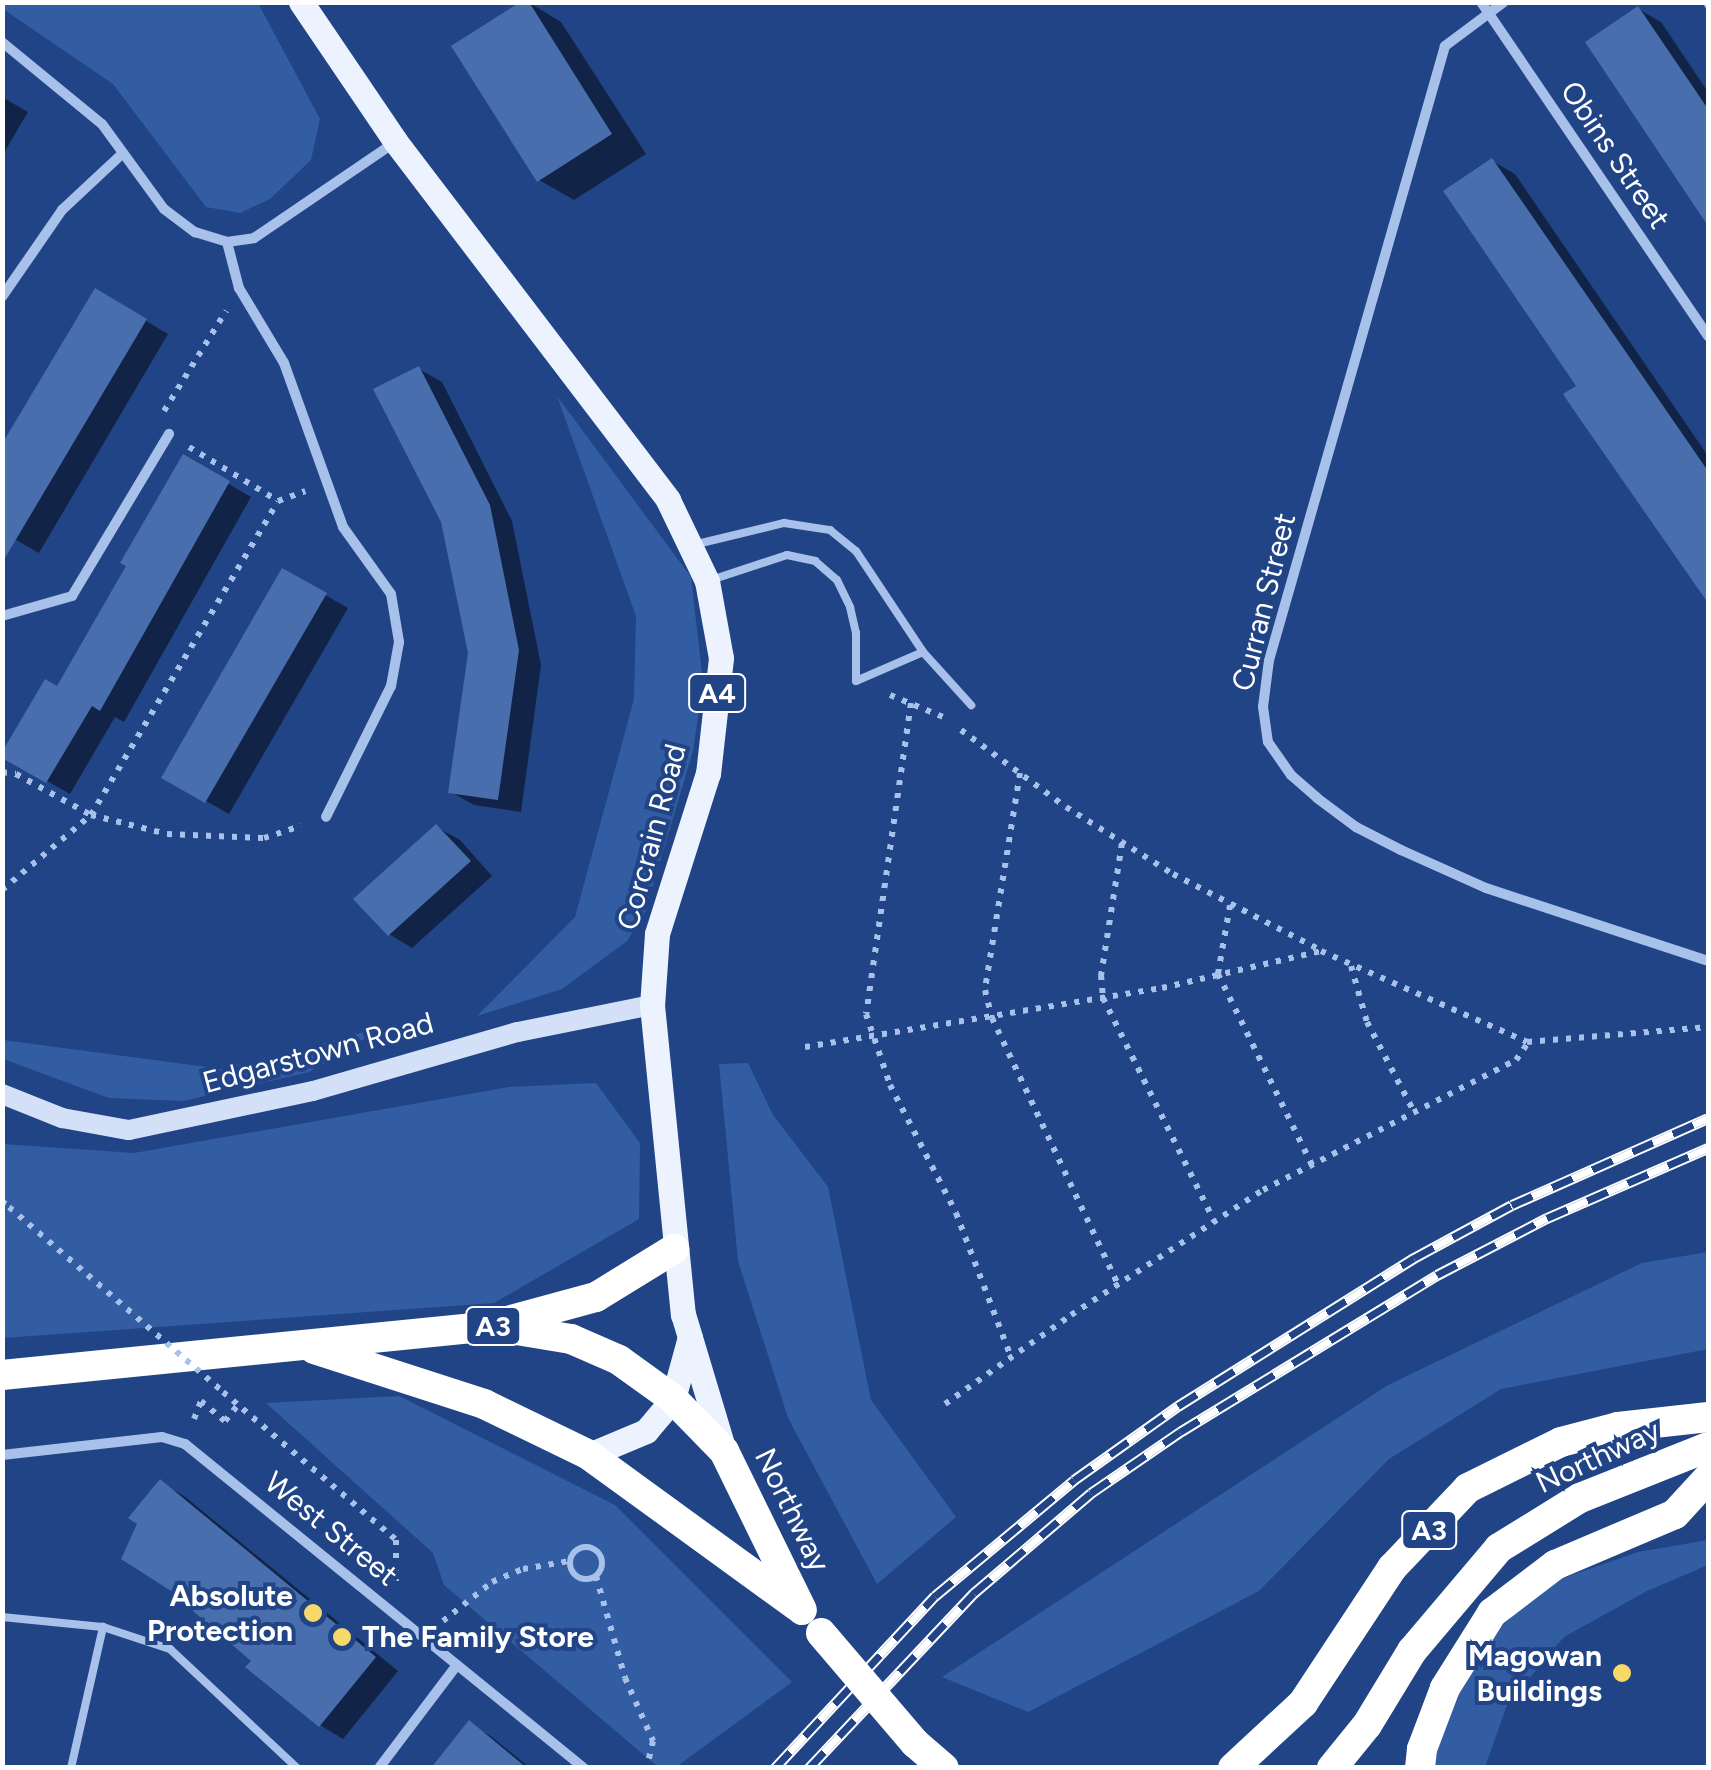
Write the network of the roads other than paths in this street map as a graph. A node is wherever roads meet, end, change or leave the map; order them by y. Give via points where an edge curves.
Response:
1 (301, 2) edge
2 (1504, 2) edge
3 (1484, 8) edge
4 (2, 42) edge
5 (395, 141) junction
6 (123, 153) junction
7 (227, 242) junction
8 (2, 297) edge
9 (1708, 336) edge
10 (169, 434) road end
11 (692, 544) junction
12 (707, 581) junction
13 (2, 616) edge
14 (923, 652) junction
15 (971, 705) dead end
16 (326, 817) road end
17 (1708, 961) edge
18 (652, 1005) junction
19 (2, 1094) edge
20 (674, 1249) junction
21 (492, 1326) junction
22 (690, 1337) junction
23 (297, 1344) junction
24 (2, 1375) edge
25 (672, 1399) junction
26 (1708, 1417) edge
27 (1708, 1447) edge
28 (724, 1451) junction
29 (2, 1455) edge
30 (590, 1456) junction
31 (1708, 1478) edge
32 (2, 1617) edge
33 (812, 1622) junction
34 (103, 1626) junction
35 (457, 1664) junction
36 (1239, 1766) edge
37 (71, 1768) edge
38 (297, 1768) edge
39 (379, 1768) edge
40 (584, 1768) edge
41 (944, 1768) edge
42 (1332, 1768) edge
43 (1420, 1768) edge

1 - 5 main road, Corcrain Road / A4
2 - 3 street, Curran Street
3 - 9 street, Obins Street
3 - 17 street, Curran Street via 1445,46 1270,660 1263,707 1268,742 1317,798 1401,850 1486,888
4 - 6 street via 102,124
5 - 7 street via 254,238
5 - 11 main road, Corcrain Road / A4 via 668,500
6 - 7 street via 164,209 195,232
6 - 8 street via 62,210
7 - 16 street via 240,288 284,363 343,527 391,594 399,642 391,686
10 - 13 street via 72,596
11 - 12 main road, Corcrain Road / A4
11 - 14 lane via 784,523 830,530 856,551
12 - 14 lane via 787,555 816,561 837,580 850,607 856,681
12 - 18 main road, Corcrain Road / A4 via 721,658 708,773 657,934
14 - 15 lane
18 - 19 main road, Edgarstown Road via 518,1032 313,1092 130,1130 62,1118
18 - 20 main road, Corcrain Road / A4
20 - 21 highway via 596,1297
20 - 22 main road, Corcrain Road / A4
21 - 23 highway, Northway / A3
21 - 25 highway, Northway / A3 via 571,1339 619,1360
22 - 25 main road
22 - 28 main road, Corcrain Road / A4
23 - 24 highway, Northway / A3
23 - 30 highway, Northway / A3 via 484,1404
25 - 28 highway, Northway / A3
25 - 30 main road via 646,1430
26 - 36 highway, Northway / A3 via 1618,1427 1561,1442 1468,1488 1392,1568 1303,1704
27 - 42 highway, Northway / A3 via 1580,1498 1499,1548 1412,1651 1368,1725
28 - 33 highway, Northway / A3
29 - 35 street, West Street via 162,1437 184,1444
30 - 33 highway, Northway / A3
31 - 43 highway via 1674,1514 1556,1564 1492,1613 1444,1688
32 - 34 lane
33 - 41 highway, Northway / A3, bridge
34 - 37 lane
34 - 38 lane via 170,1648
35 - 39 street
35 - 40 street, West Street

